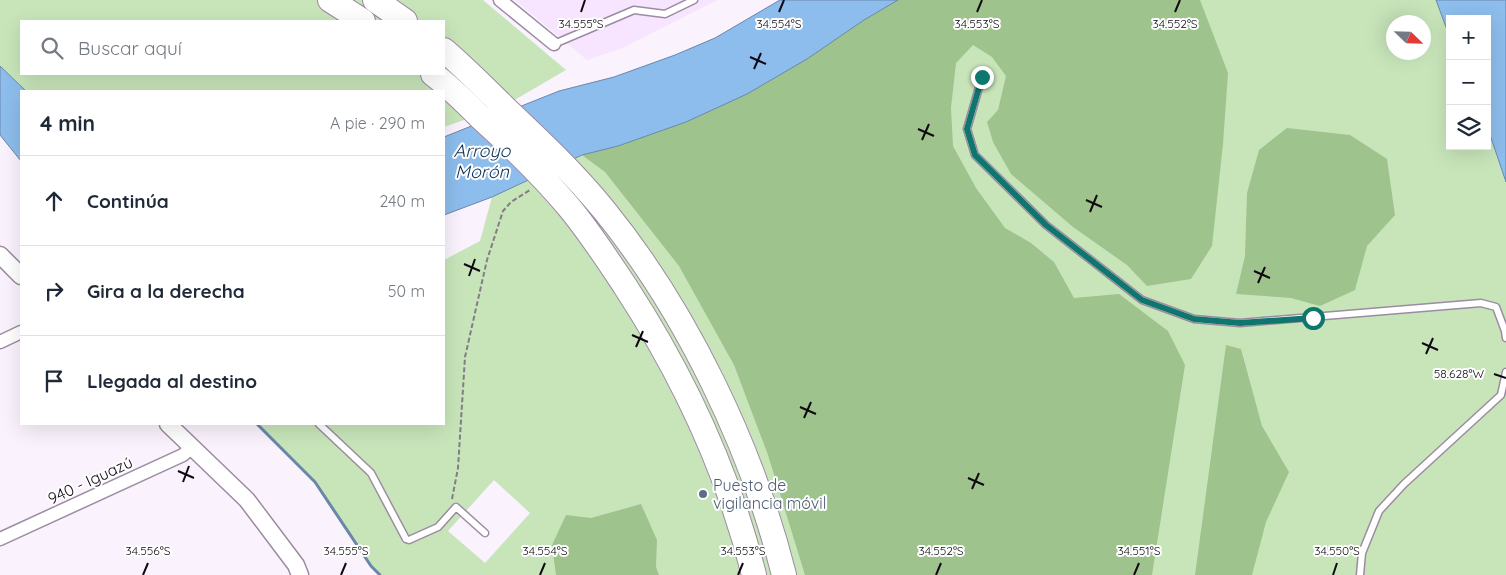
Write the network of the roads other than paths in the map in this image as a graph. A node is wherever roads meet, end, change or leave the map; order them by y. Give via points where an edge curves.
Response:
1 (330, 0) edge
2 (375, 0) edge
3 (392, 0) edge
4 (500, 0) edge
5 (694, 0) edge
6 (361, 20) edge
7 (404, 20) edge
8 (413, 20) edge
9 (554, 44) joint
10 (445, 51) edge
11 (433, 75) edge
12 (982, 77) dead end
13 (0, 255) edge
14 (20, 275) edge
15 (20, 332) edge
16 (1506, 338) edge
17 (0, 342) edge
18 (1506, 372) edge
19 (169, 425) edge
20 (320, 425) edge
21 (192, 447) junction
22 (485, 533) dead end
23 (0, 539) edge
24 (300, 575) edge
25 (754, 575) edge
26 (784, 575) edge
27 (1360, 575) edge

1 - 6 highway
2 - 7 highway
3 - 8 highway
4 - 9 street
5 - 9 lane via 665,14 634,10
10 - 26 highway via 566,166 640,258 697,351 736,434
11 - 25 highway via 510,144 568,206 601,249 643,314 681,379 712,446
12 - 16 lane via 967,129 975,155 1046,225 1142,300 1194,319 1240,323 1481,303 1496,307
13 - 14 street
15 - 17 street
18 - 27 lane via 1501,395 1404,484 1380,511 1362,553
19 - 21 street
20 - 22 lane via 371,473 406,539 438,527 456,507
21 - 23 street, 940 - Iguazú via 183,455
21 - 24 street via 254,508

